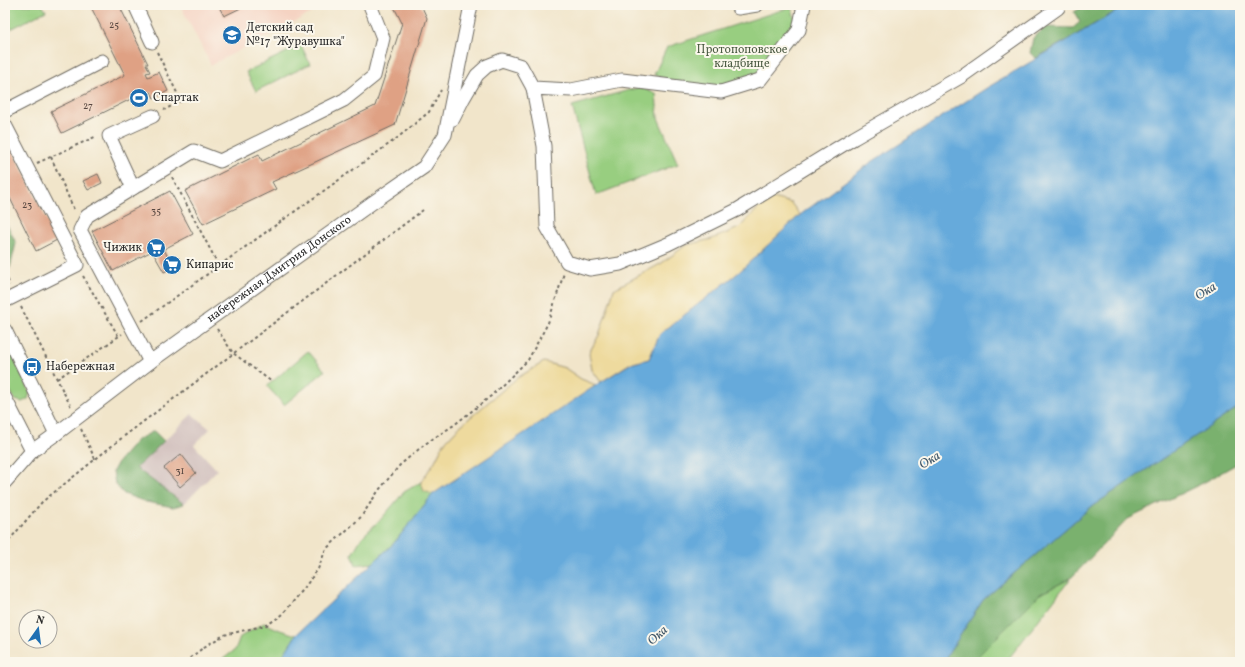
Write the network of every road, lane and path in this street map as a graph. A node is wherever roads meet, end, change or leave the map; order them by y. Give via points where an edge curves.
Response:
1 (135, 5) edge
2 (370, 5) edge
3 (471, 5) edge
4 (757, 5) edge
5 (804, 5) edge
6 (738, 8) dead end
7 (1058, 8) dead end
8 (152, 42) joint
9 (102, 61) dead end
10 (442, 86) dead end
11 (533, 88) junction
12 (5, 111) edge
13 (153, 116) joint
14 (5, 125) edge
15 (445, 135) junction
16 (110, 136) junction
17 (51, 157) junction
18 (27, 167) junction
19 (133, 188) junction
20 (180, 191) dead end
21 (74, 209) dead end
22 (423, 210) dead end
23 (566, 262) junction
24 (77, 265) junction
25 (219, 266) junction
26 (5, 274) edge
27 (6, 279) edge
28 (10, 299) edge
29 (210, 320) junction
30 (132, 328) junction
31 (5, 330) edge
32 (119, 337) junction
33 (233, 353) junction
34 (150, 362) junction
35 (57, 379) junction
36 (272, 382) dead end
37 (5, 398) edge
38 (76, 419) junction
39 (56, 434) junction
40 (32, 451) junction
41 (95, 459) junction
42 (5, 482) edge
43 (5, 545) edge
44 (185, 662) edge

1 - 8 street
2 - 19 street via 383,38 374,76 344,100 220,161 194,151
3 - 15 street, набережная Дмитрия Донского
4 - 6 street
5 - 11 street via 800,30 760,80 721,92 622,80 571,90
7 - 23 street via 962,76 737,210 620,264 590,269
8 - 13 path via 180,101
9 - 12 street
10 - 25 path via 428,112 401,135
11 - 15 street via 521,66 502,60 487,66 463,99
11 - 23 street via 544,146 547,227
13 - 16 street
14 - 18 street
15 - 29 street, набережная Дмитрия Донского via 424,168
16 - 17 path via 105,132
16 - 19 street
17 - 18 path
17 - 21 path
18 - 24 street
19 - 30 street via 87,216 80,230
20 - 25 path
22 - 33 path
23 - 44 path via 548,323 528,360 491,396 400,465 361,517 326,549 318,569 282,615 267,625 224,635
24 - 28 street
24 - 32 path
25 - 30 path
26 - 27 path
27 - 28 path
28 - 35 path
29 - 33 path
29 - 34 street, набережная Дмитрия Донского
30 - 32 path
30 - 34 street
31 - 39 street
32 - 35 path
33 - 36 path
33 - 41 path
34 - 38 street, набережная Дмитрия Донского
35 - 38 path
37 - 40 street
38 - 39 street, набережная Дмитрия Донского
38 - 41 path
39 - 40 street, набережная Дмитрия Донского
40 - 42 street, набережная Дмитрия Донского
41 - 43 path via 42,502

